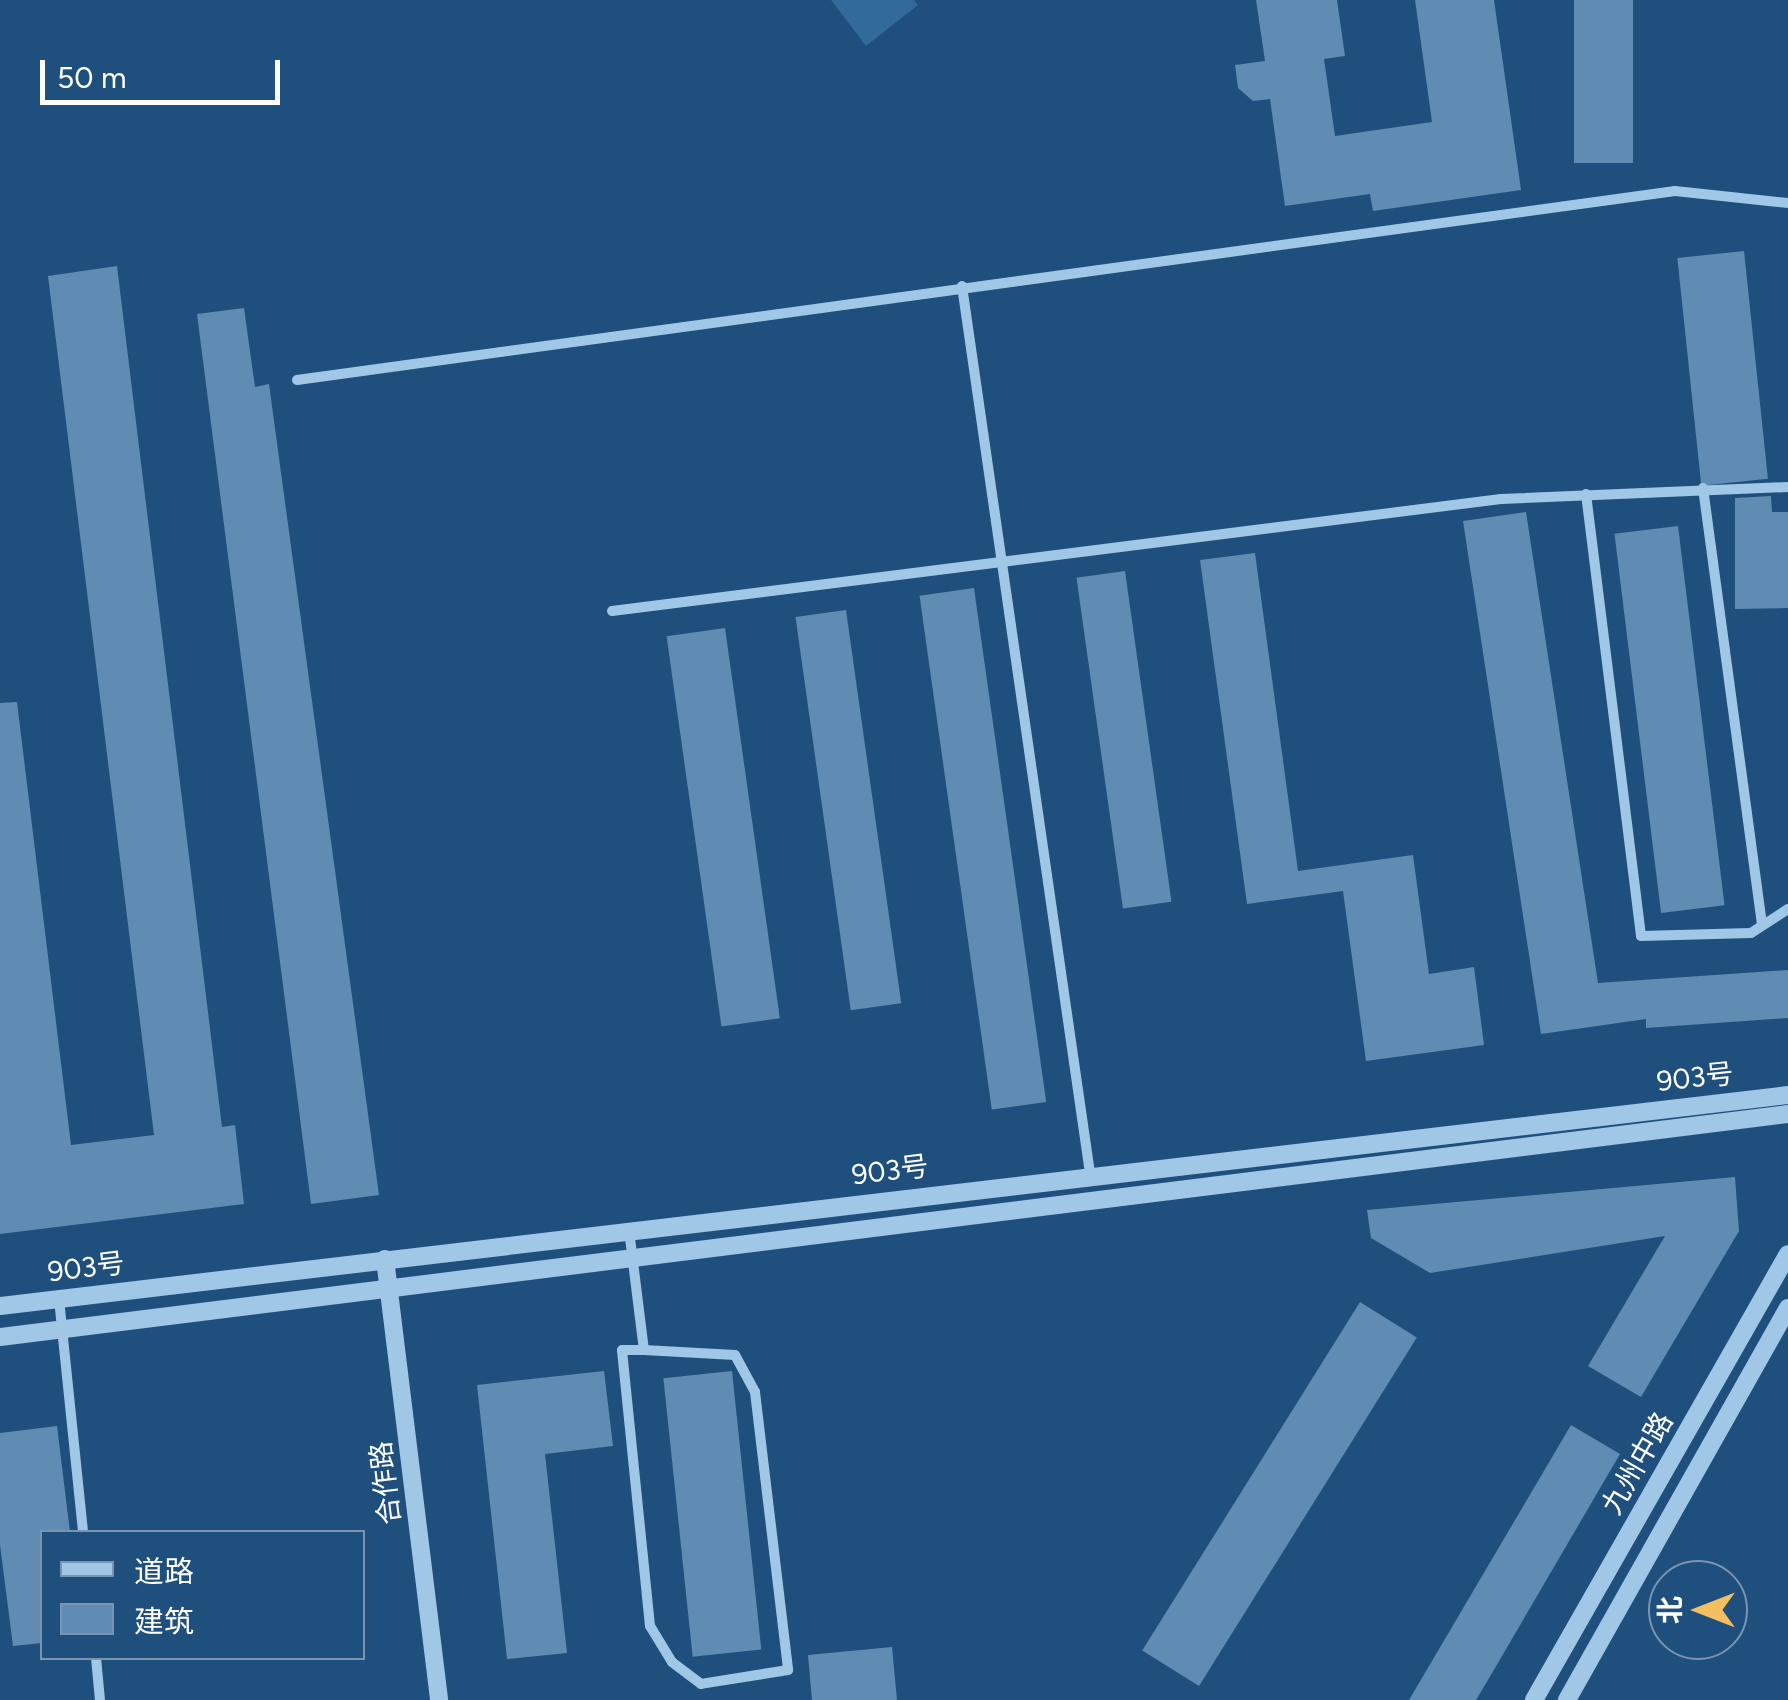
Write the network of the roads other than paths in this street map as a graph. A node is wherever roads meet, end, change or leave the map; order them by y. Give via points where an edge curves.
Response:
1 (1788, 203) edge
2 (962, 286) junction
3 (297, 380) dead end
4 (1788, 487) edge
5 (1703, 488) junction
6 (1586, 494) junction
7 (1002, 559) junction
8 (612, 611) dead end
9 (1788, 909) edge
10 (1762, 925) junction
11 (1788, 1095) edge
12 (1788, 1114) edge
13 (1090, 1173) junction
14 (629, 1229) junction
15 (1788, 1254) edge
16 (385, 1259) junction
17 (634, 1263) junction
18 (389, 1290) junction
19 (58, 1298) junction
20 (0, 1306) edge
21 (1788, 1308) edge
22 (62, 1330) junction
23 (0, 1337) edge
24 (644, 1350) junction
25 (83, 1530) edge
26 (96, 1660) edge
27 (100, 1700) edge
28 (439, 1700) edge
29 (1534, 1700) edge
30 (1567, 1700) edge

1 - 2 street via 1675,191
2 - 3 street
2 - 7 street
4 - 5 street
5 - 6 street
5 - 10 street
6 - 7 street
6 - 10 street via 1640,936 1751,933
7 - 8 street
7 - 13 street
9 - 10 street
11 - 13 street, 903号
12 - 17 street
13 - 14 street, 903号
14 - 16 street, 903号
14 - 17 street
15 - 29 street, 九州中路
16 - 18 street, 合作路
16 - 19 street, 903号
17 - 18 street
17 - 24 street
18 - 22 street
18 - 28 street, 合作路
19 - 20 street, 903号
19 - 22 street
21 - 30 street
22 - 23 street
22 - 25 street
24 - 24 street via 735,1355 755,1392 788,1670 701,1684 672,1662 650,1626 622,1350
26 - 27 street

